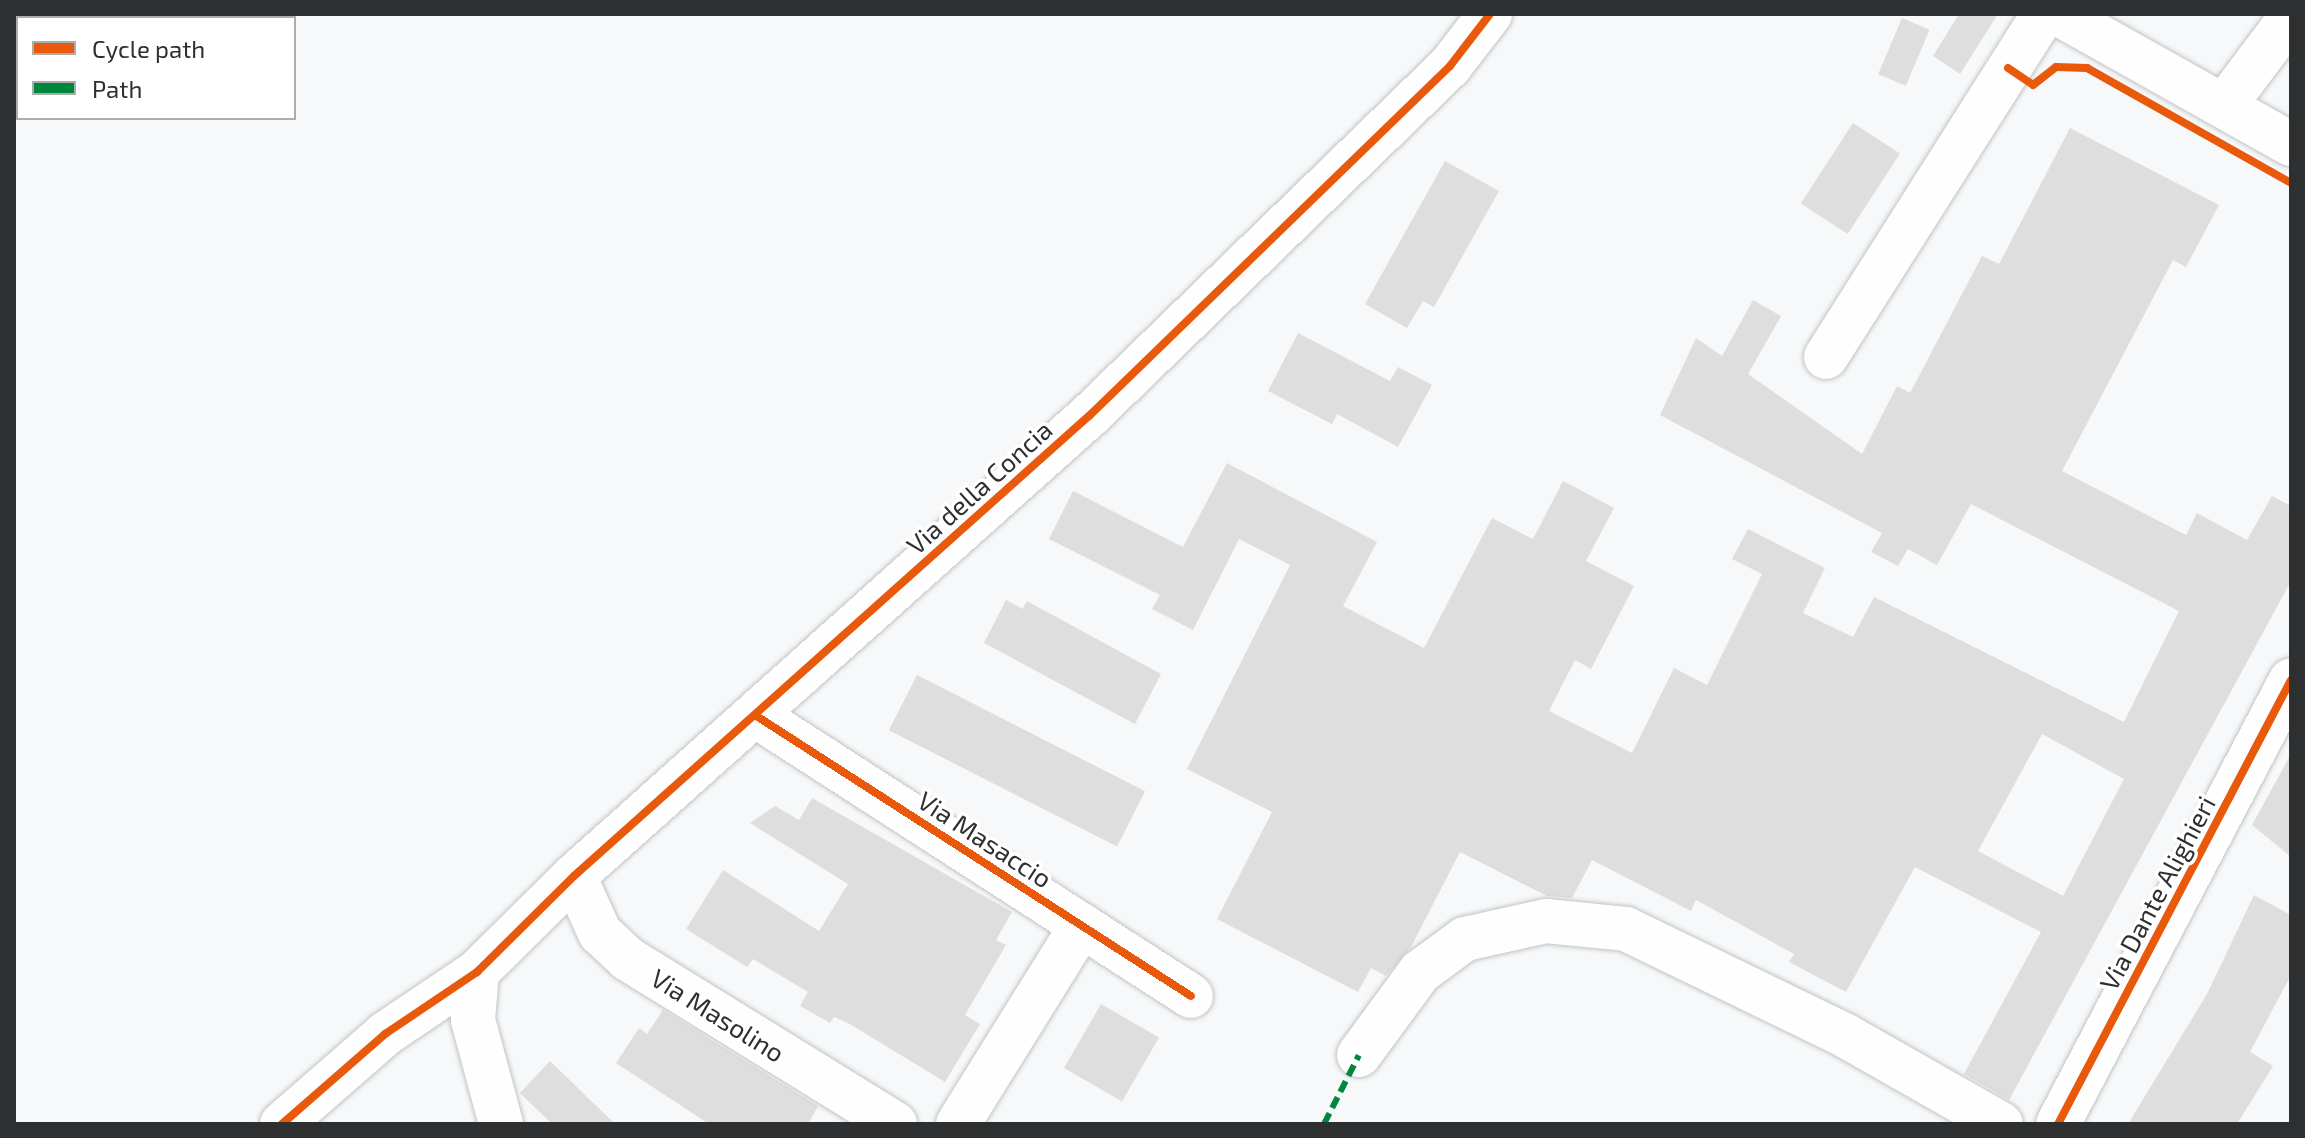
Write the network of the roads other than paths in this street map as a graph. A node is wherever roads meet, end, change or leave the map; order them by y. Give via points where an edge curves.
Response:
1 (1490, 14) edge
2 (2044, 14) edge
3 (2059, 14) edge
4 (2291, 17) edge
5 (2224, 106) junction
6 (2291, 144) edge
7 (1826, 357) dead end
8 (2291, 680) edge
9 (758, 717) junction
10 (574, 876) junction
11 (1082, 925) junction
12 (477, 972) junction
13 (1191, 996) dead end
14 (1359, 1055) dead end
15 (282, 1124) edge
16 (501, 1124) edge
17 (895, 1124) edge
18 (958, 1124) edge
19 (2001, 1124) edge
20 (2058, 1124) edge

1 - 9 street, Via della Concia via 1450,66 1090,415
2 - 7 street
3 - 5 street
4 - 5 street
5 - 6 street
8 - 20 street, Via Dante Alighieri
9 - 10 street, Via della Concia
9 - 11 street, Via Masaccio
10 - 12 street, Via della Concia
10 - 17 street, Via Masolino via 600,933 628,959
11 - 13 street, Via Masaccio
11 - 18 street
12 - 15 street, Via della Concia via 385,1034
12 - 16 street via 473,1020
14 - 19 street via 1420,972 1465,939 1546,921 1626,929 1846,1036

